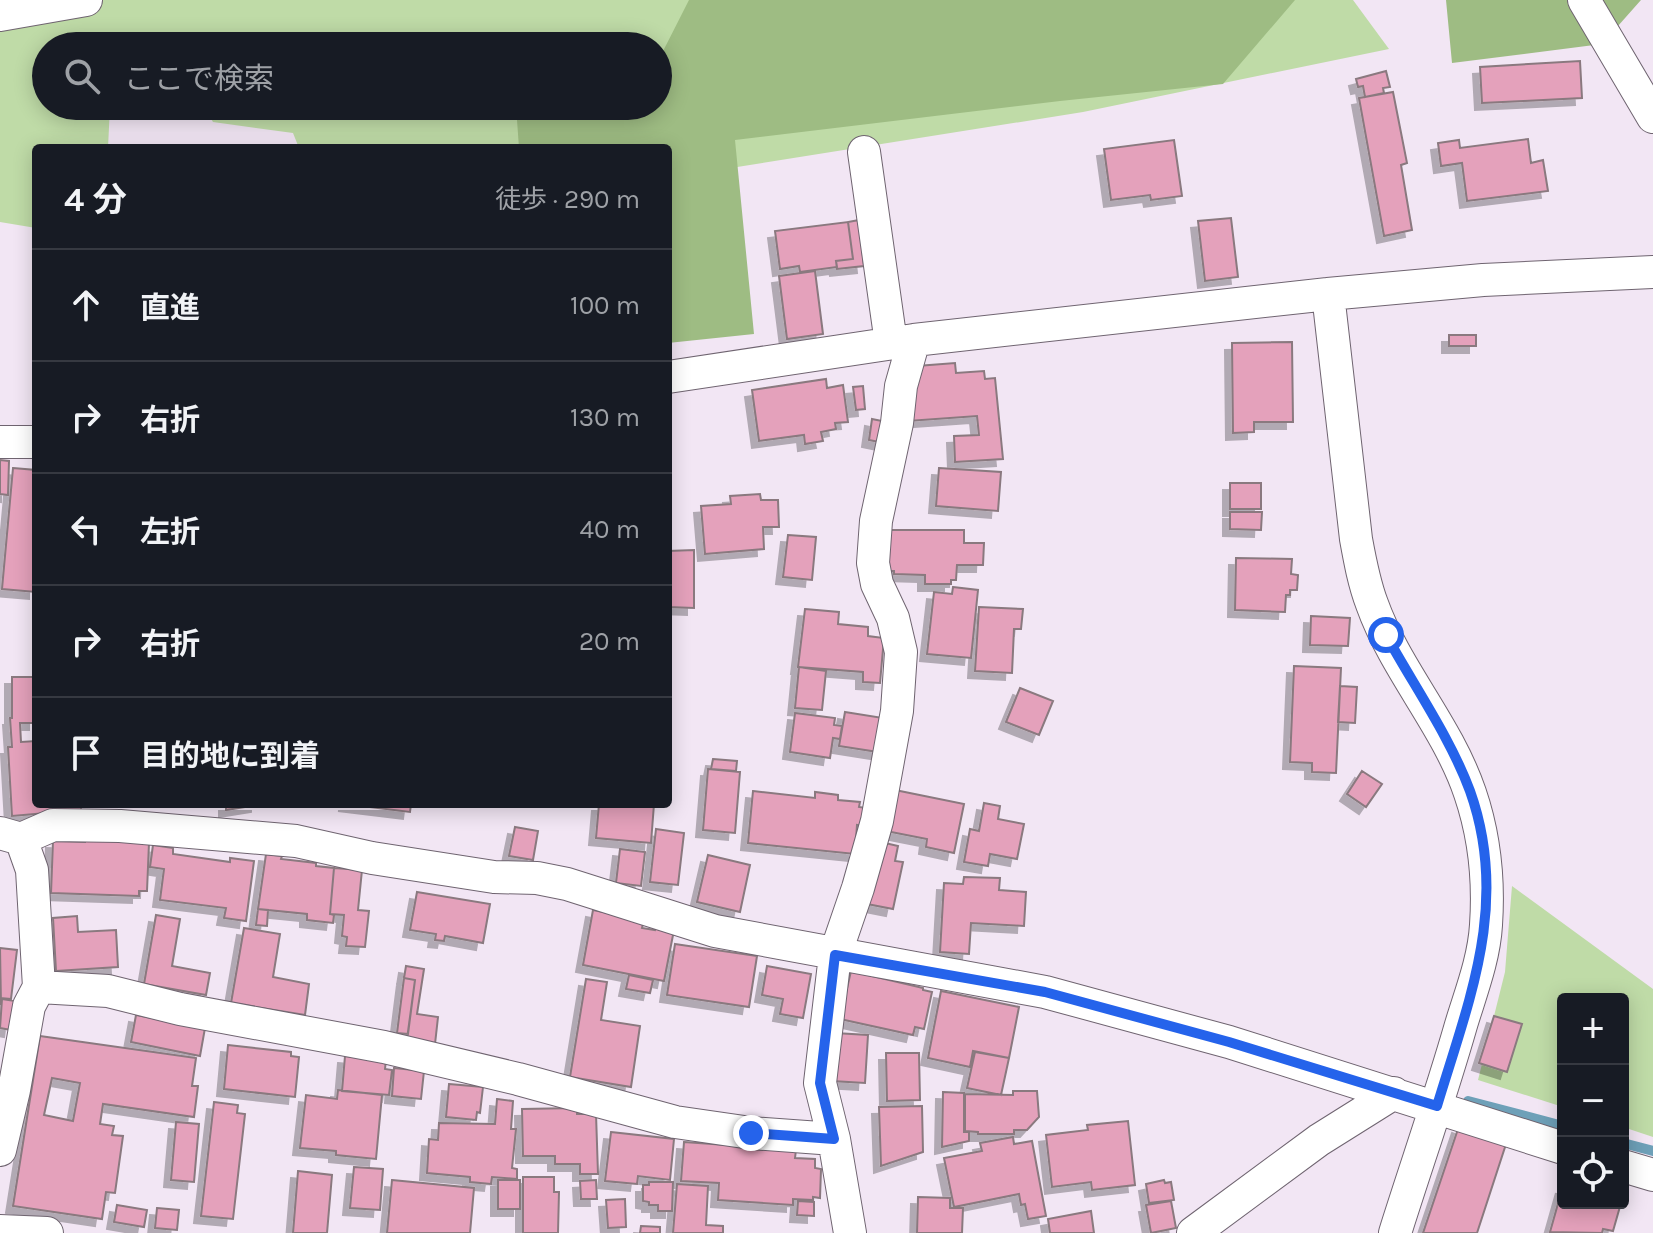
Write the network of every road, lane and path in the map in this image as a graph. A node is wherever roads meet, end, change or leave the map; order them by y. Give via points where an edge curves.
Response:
1 (86, 0) edge
2 (1584, 0) edge
3 (0, 15) edge
4 (1653, 117) edge
5 (864, 152) dead end
6 (1653, 272) edge
7 (1328, 294) junction
8 (903, 342) junction
9 (672, 376) edge
10 (0, 442) edge
11 (32, 442) edge
12 (10, 836) edge
13 (835, 955) junction
14 (39, 987) junction
15 (7, 1089) edge
16 (1394, 1093) junction
17 (1437, 1106) junction
18 (834, 1139) junction
19 (1557, 1146) edge
20 (0, 1150) edge
21 (1629, 1168) edge
22 (1653, 1175) edge
23 (0, 1231) edge
24 (47, 1233) edge
25 (850, 1233) edge
26 (1193, 1233) edge
27 (1395, 1233) edge

1 - 3 street
2 - 4 street
5 - 8 street
6 - 7 street
7 - 8 street
7 - 17 street via 1362,572 1386,635 1470,792 1484,859 1486,927 1479,965
8 - 9 street
8 - 13 street via 897,423 876,521 873,563 901,652 897,711 877,821
10 - 11 street
12 - 13 street via 53,825 120,826 296,841 494,877 567,884 715,931
12 - 14 street via 32,870
13 - 16 street via 1045,992
13 - 18 street via 820,1083
14 - 15 street
14 - 18 street via 108,991 384,1047 675,1122
15 - 20 street
16 - 17 street
16 - 26 street via 1330,1132
17 - 19 street
17 - 27 street
18 - 25 street
21 - 22 street
23 - 24 street

